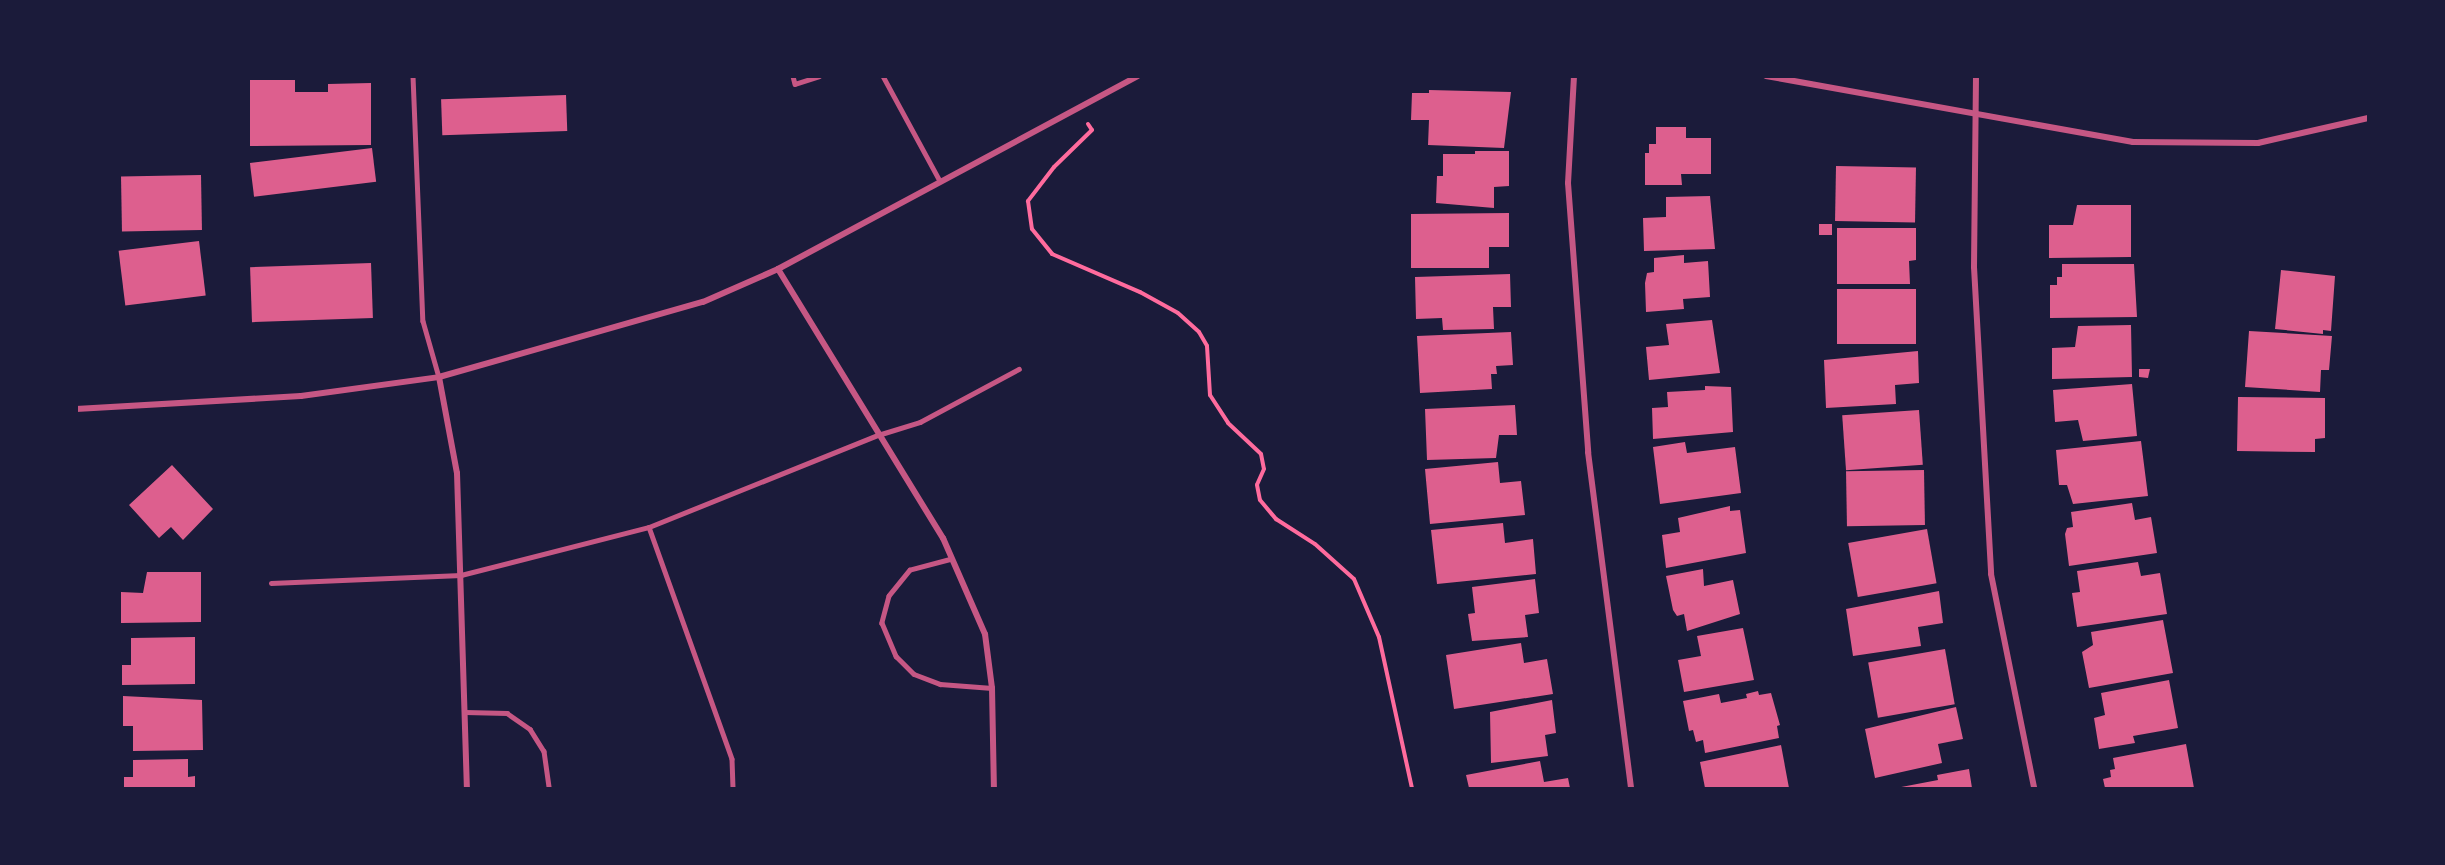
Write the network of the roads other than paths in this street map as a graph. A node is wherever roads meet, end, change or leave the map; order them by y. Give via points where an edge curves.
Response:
1 (413, 76) edge
2 (793, 76) edge
3 (819, 76) edge
4 (883, 76) edge
5 (1138, 76) edge
6 (1574, 76) edge
7 (1766, 76) edge
8 (1976, 76) edge
9 (1972, 115) junction
10 (2368, 118) edge
11 (940, 181) junction
12 (778, 269) junction
13 (1019, 369) dead end
14 (439, 377) junction
15 (76, 409) edge
16 (878, 435) junction
17 (650, 527) junction
18 (952, 559) junction
19 (461, 575) junction
20 (271, 583) dead end
21 (992, 688) junction
22 (465, 712) junction
23 (467, 789) edge
24 (549, 789) edge
25 (733, 789) edge
26 (994, 789) edge
27 (1631, 789) edge
28 (2034, 789) edge

1 - 14 lane via 423,321
2 - 3 lane via 795,84
4 - 11 lane
5 - 11 street
6 - 27 street via 1568,183 1588,452
7 - 9 street
8 - 9 street
9 - 10 street via 2133,142 2179,143 2258,143
9 - 28 street via 1974,267 1990,574
11 - 12 street
12 - 14 street via 703,302
12 - 16 street
13 - 16 lane via 920,422
14 - 15 street via 301,396
14 - 19 street via 457,472
16 - 17 lane
16 - 18 street
17 - 19 lane
17 - 25 lane via 732,759
18 - 21 street via 985,634
18 - 21 lane via 910,570 889,596 882,623 896,656 914,674 940,684
19 - 20 lane
19 - 22 street
21 - 26 street
22 - 23 street
22 - 24 lane via 507,713 530,729 544,751

